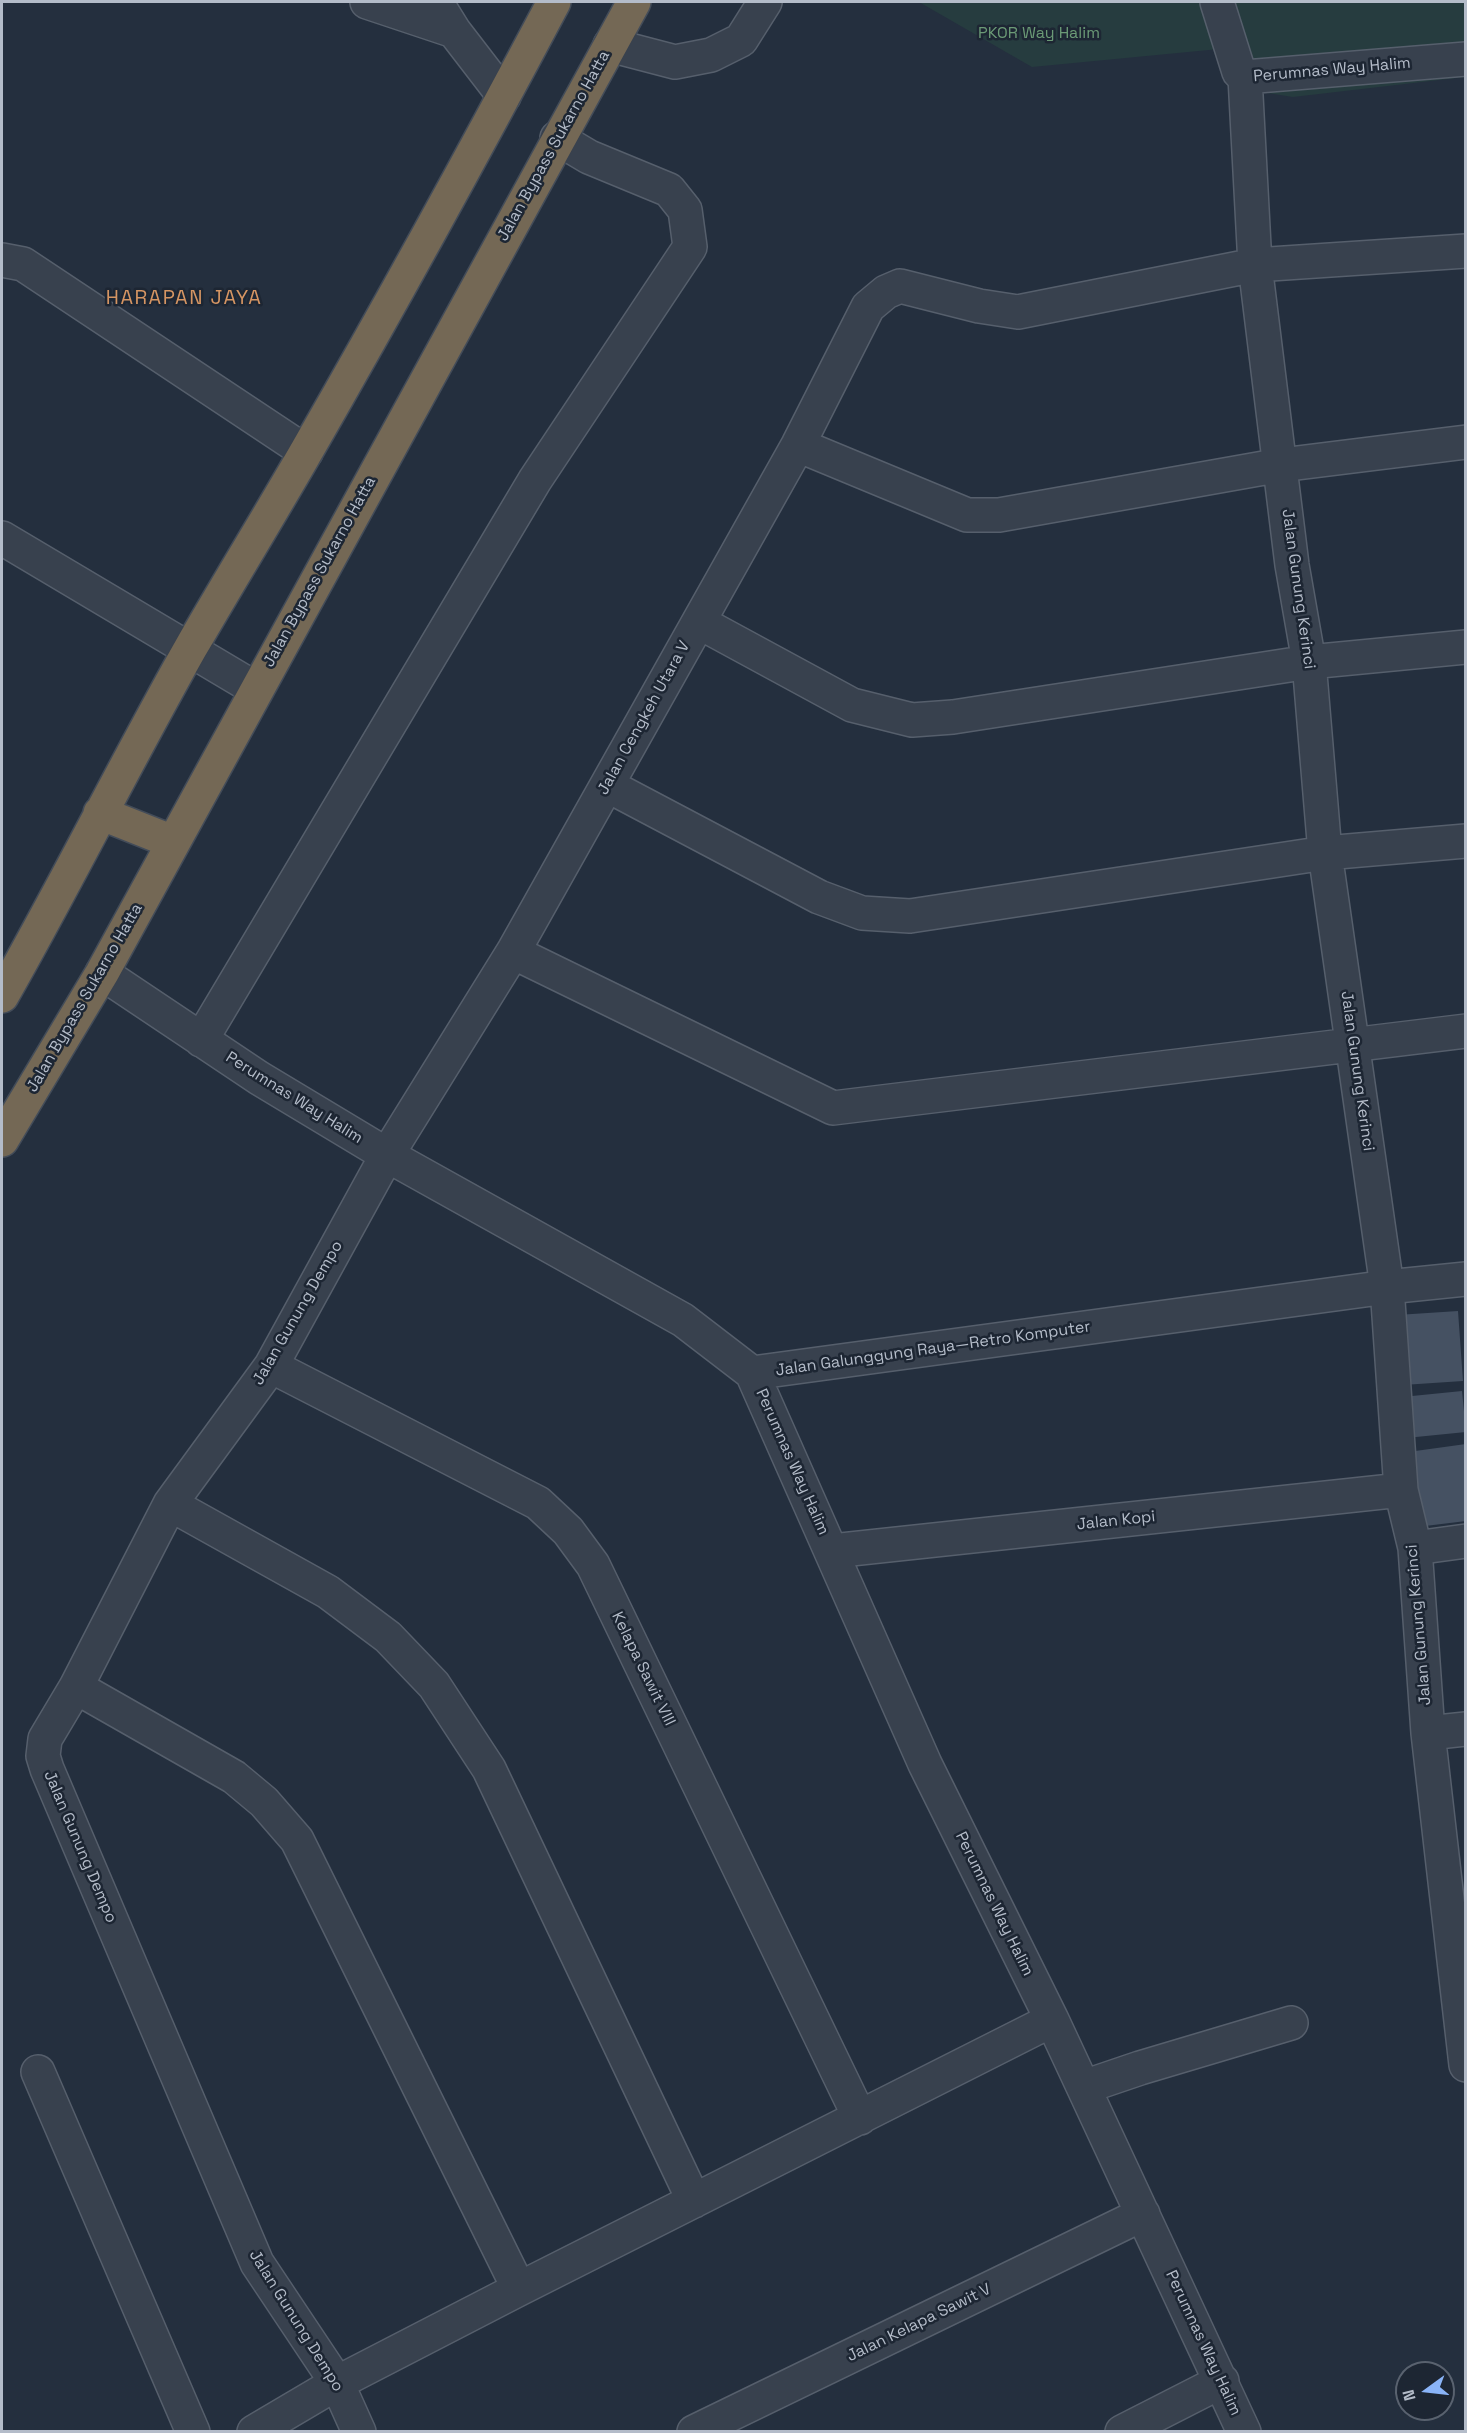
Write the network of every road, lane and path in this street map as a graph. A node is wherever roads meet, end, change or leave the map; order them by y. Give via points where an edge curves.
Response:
1 (367, 2) edge
2 (436, 2) edge
3 (554, 2) edge
4 (634, 2) edge
5 (765, 2) edge
6 (1217, 2) edge
7 (454, 31) junction
8 (610, 45) junction
9 (1466, 59) edge
10 (1245, 77) junction
11 (504, 96) junction
12 (557, 138) junction
13 (1466, 251) edge
14 (2, 260) edge
15 (1255, 265) junction
16 (1466, 442) edge
17 (798, 445) junction
18 (306, 452) junction
19 (1281, 465) junction
20 (2, 538) edge
21 (699, 622) junction
22 (1466, 646) edge
23 (190, 650) junction
24 (1310, 662) junction
25 (256, 689) junction
26 (607, 785) junction
27 (100, 813) junction
28 (1466, 841) edge
29 (173, 842) junction
30 (1325, 853) junction
31 (513, 952) junction
32 (102, 973) junction
33 (3, 990) edge
34 (1466, 1031) edge
35 (201, 1040) junction
36 (1351, 1045) junction
37 (2, 1140) edge
38 (387, 1155) junction
39 (1466, 1279) edge
40 (1388, 1287) junction
41 (272, 1366) junction
42 (752, 1373) junction
43 (1401, 1490) junction
44 (170, 1504) junction
45 (1466, 1540) edge
46 (1414, 1548) junction
47 (832, 1551) junction
48 (76, 1687) junction
49 (1466, 1729) edge
50 (1428, 1733) junction
51 (1457, 1912) edge
52 (1052, 2020) junction
53 (1291, 2023) dead end
54 (1466, 2065) edge
55 (38, 2072) dead end
56 (1084, 2087) junction
57 (860, 2118) junction
58 (694, 2200) junction
59 (1143, 2214) junction
60 (519, 2289) junction
61 (1222, 2381) junction
62 (336, 2383) junction
63 (193, 2432) edge
64 (255, 2432) edge
65 (359, 2432) edge
66 (694, 2432) edge
67 (1122, 2432) edge
68 (1244, 2432) edge

1 - 7 street
2 - 7 street
3 - 11 highway
4 - 8 highway, Jalan Bypass Sukarno Hatta
5 - 8 street via 741,40 711,55 675,62
6 - 10 street, Perumnas Way Halim via 1239,72
7 - 11 street
8 - 12 highway, Jalan Bypass Sukarno Hatta
9 - 10 street, Perumnas Way Halim
10 - 15 street, Jalan Gunung Kerinci
11 - 18 highway
12 - 25 highway, Jalan Bypass Sukarno Hatta
12 - 35 street via 589,157 669,190 685,210 690,247 535,480
13 - 15 street
14 - 18 street via 23,264
15 - 17 street, Jalan Cengkeh Utara V via 1018,312 900,286 885,292 868,307
15 - 19 street, Jalan Gunung Kerinci
16 - 19 street
17 - 19 street via 967,515 999,515
17 - 21 street, Jalan Cengkeh Utara V
18 - 23 highway
19 - 24 street, Jalan Gunung Kerinci via 1292,565
20 - 23 street
21 - 24 street via 852,705 912,720
21 - 26 street, Jalan Cengkeh Utara V
22 - 24 street
23 - 25 street
23 - 27 highway
24 - 30 street, Jalan Gunung Kerinci
25 - 29 highway, Jalan Bypass Sukarno Hatta
26 - 30 street via 819,897 862,913 910,916
26 - 31 street, Jalan Cengkeh Utara V
27 - 29 highway
27 - 33 highway via 40,930
28 - 30 street
29 - 32 highway, Jalan Bypass Sukarno Hatta
30 - 36 street, Jalan Gunung Kerinci
31 - 36 street via 832,1107
31 - 38 street, Jalan Cengkeh Utara V
32 - 35 street, Perumnas Way Halim
32 - 37 highway, Jalan Bypass Sukarno Hatta
34 - 36 street
35 - 38 street, Perumnas Way Halim
36 - 40 street, Jalan Gunung Kerinci
38 - 41 street, Jalan Gunung Dempo
38 - 42 street, Jalan Galunggung Raya—Retro Komputer via 683,1320
39 - 40 street, Jalan Galunggung Raya—Retro Komputer
40 - 42 street, Jalan Galunggung Raya—Retro Komputer
40 - 43 street, Jalan Gunung Kerinci
41 - 44 street, Jalan Gunung Dempo
41 - 57 street, Kelapa Sawit VIII via 538,1503 568,1531 593,1565
42 - 47 street, Perumnas Way Halim
43 - 46 street, Jalan Gunung Kerinci
43 - 47 street, Jalan Kopi
44 - 48 street, Jalan Gunung Dempo
44 - 58 street via 328,1592 388,1637 434,1684 489,1769
45 - 46 street
46 - 50 street, Jalan Gunung Kerinci
47 - 52 street, Perumnas Way Halim via 925,1764
48 - 60 street via 234,1777 264,1802 297,1840
48 - 62 street, Jalan Gunung Dempo via 45,1739 43,1756 47,1769 257,2264
49 - 50 street
50 - 51 street, Jalan Gunung Kerinci
51 - 54 street, Jalan Gunung Kerinci
52 - 56 street, Perumnas Way Halim
52 - 57 street
53 - 56 street
55 - 63 street
56 - 59 street, Perumnas Way Halim
57 - 58 street
58 - 60 street
59 - 61 street, Perumnas Way Halim
59 - 66 street, Jalan Kelapa Sawit V
60 - 62 street
61 - 67 street
61 - 68 street, Perumnas Way Halim
62 - 64 street
62 - 65 street, Jalan Gunung Dempo

